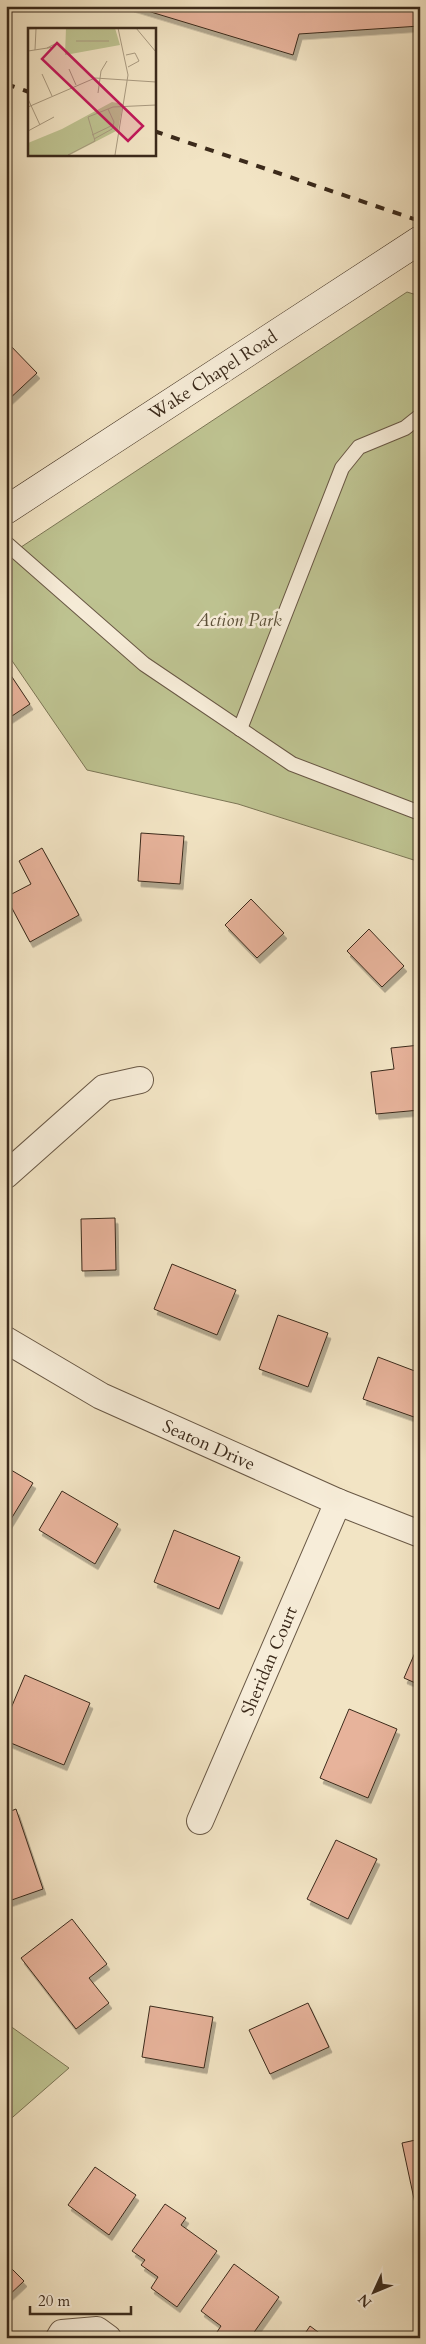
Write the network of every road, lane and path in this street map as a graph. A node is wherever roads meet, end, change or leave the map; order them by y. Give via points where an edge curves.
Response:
1 (420, 240) edge
2 (420, 416) edge
3 (405, 428) junction
4 (420, 434) edge
5 (6, 510) edge
6 (6, 543) edge
7 (240, 729) junction
8 (420, 813) edge
9 (140, 1080) dead end
10 (6, 1175) edge
11 (6, 1340) edge
12 (338, 1502) junction
13 (420, 1534) edge
14 (200, 1821) dead end
15 (59, 2338) edge
16 (108, 2338) edge

1 - 5 main road, Wake Chapel Road
2 - 3 lane
3 - 4 lane
3 - 7 lane via 359,447 342,468
6 - 7 lane via 144,664
7 - 8 lane via 292,764
9 - 10 street via 104,1088
11 - 12 street, Seaton Drive via 101,1396
12 - 13 street, Seaton Drive
12 - 14 street, Sheridan Court
15 - 16 street via 62,2333 97,2330

